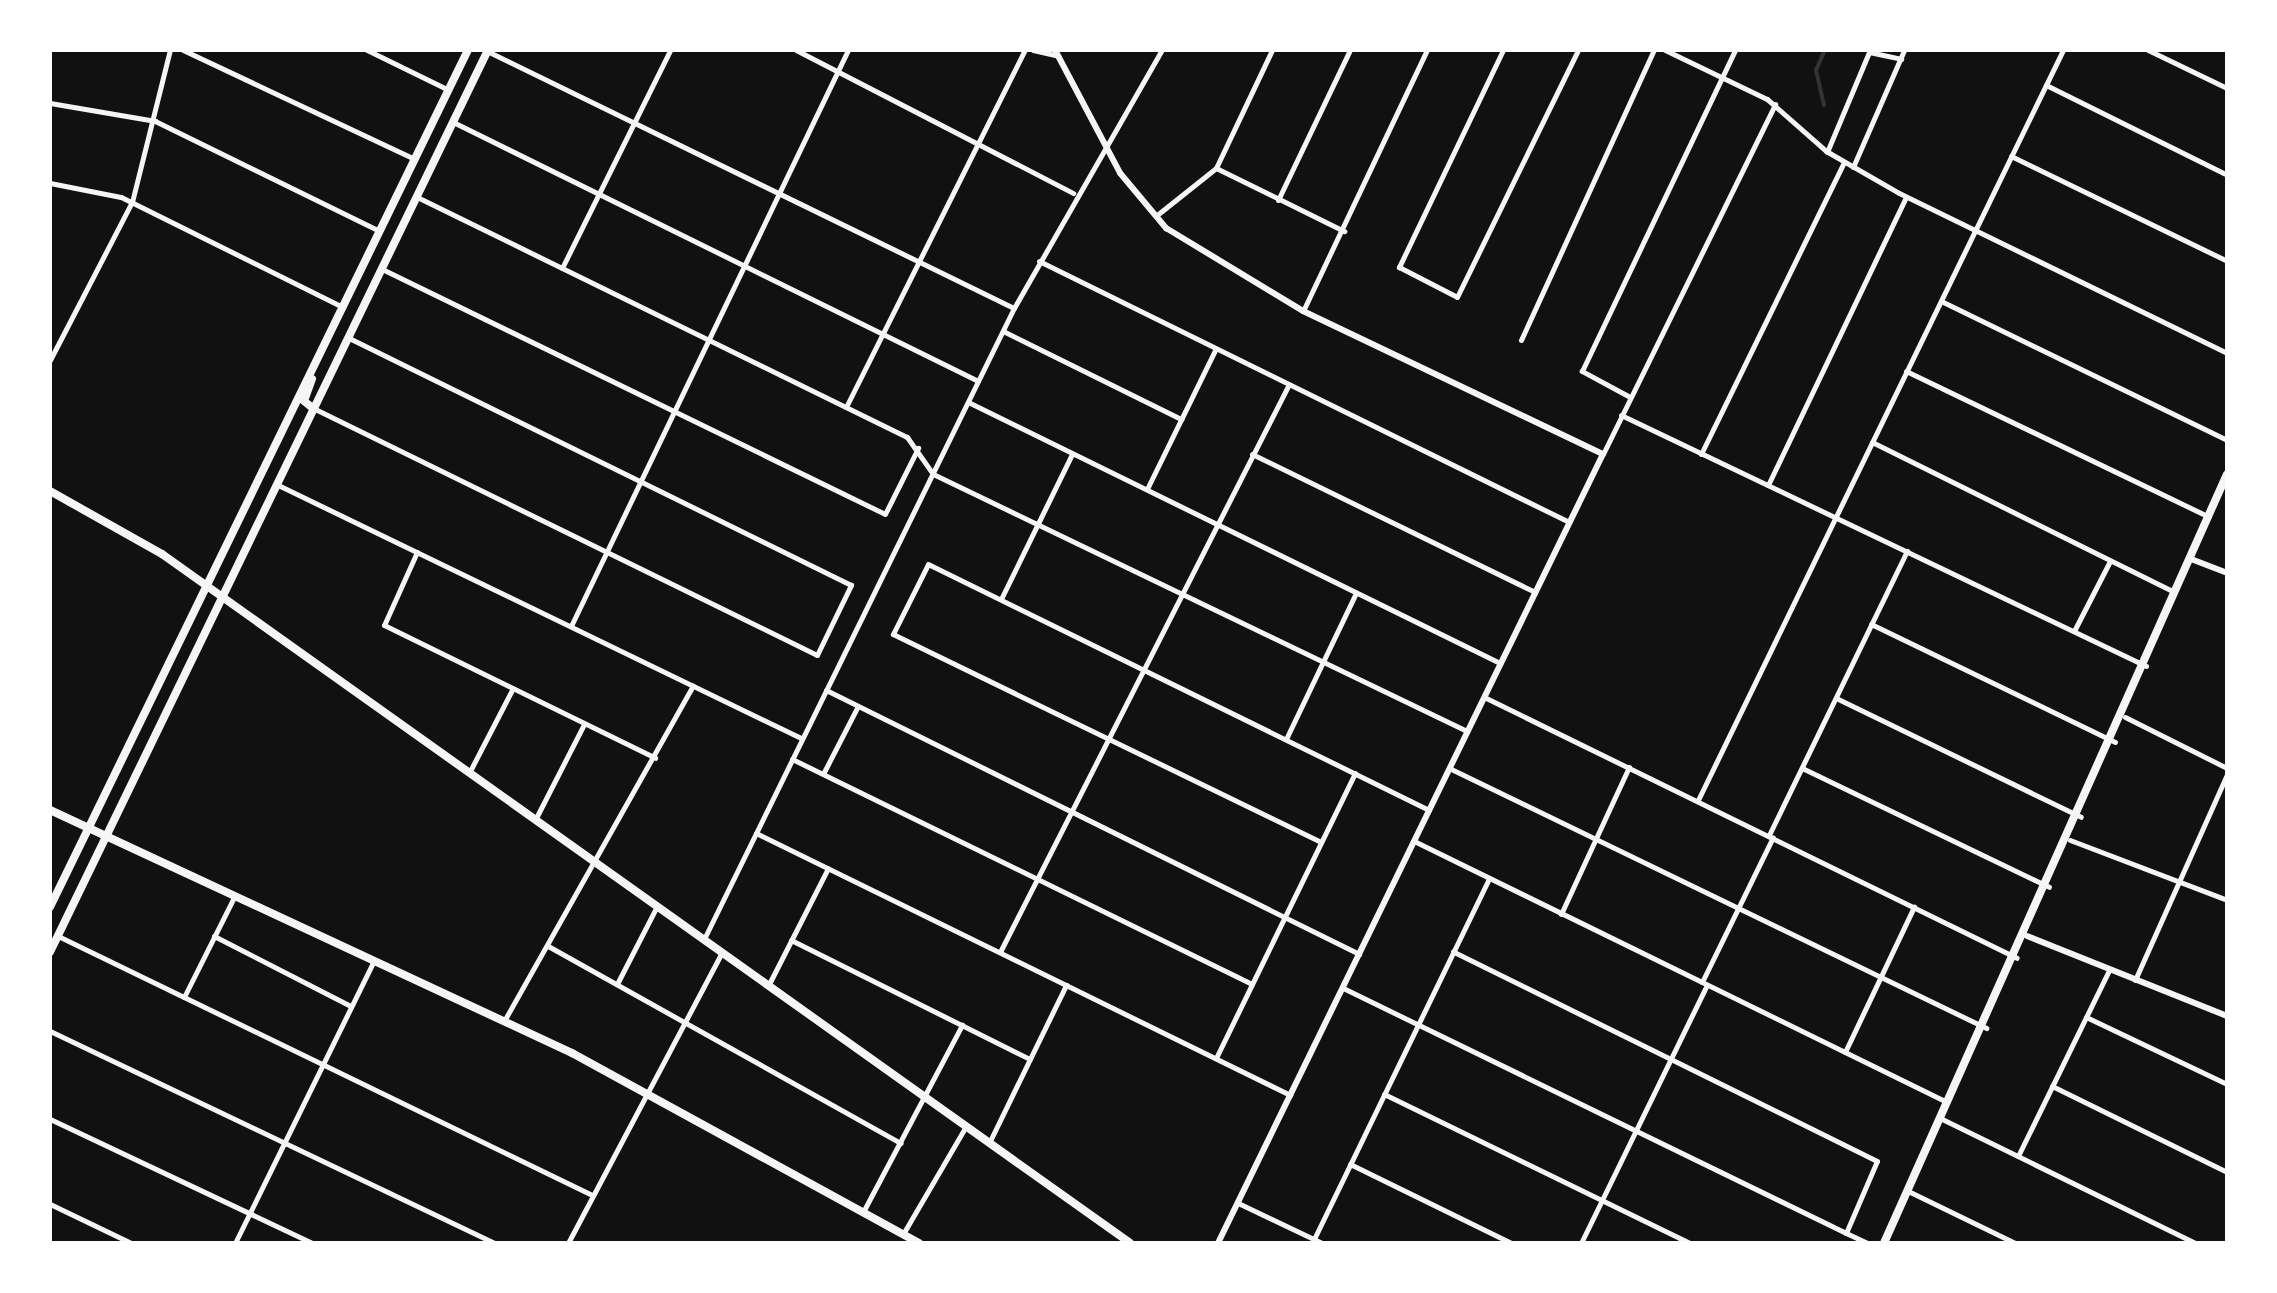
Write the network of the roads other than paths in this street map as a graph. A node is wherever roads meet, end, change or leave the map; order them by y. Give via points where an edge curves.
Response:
1 (170, 50) edge
2 (183, 50) edge
3 (366, 50) edge
4 (468, 50) edge
5 (670, 50) edge
6 (796, 50) edge
7 (848, 50) edge
8 (1025, 50) edge
9 (1033, 50) edge
10 (1162, 50) edge
11 (1272, 50) edge
12 (1350, 50) edge
13 (1427, 50) edge
14 (1504, 50) edge
15 (1578, 50) edge
16 (1654, 50) edge
17 (1665, 50) edge
18 (1735, 50) edge
19 (1904, 50) edge
20 (2063, 50) edge
21 (2148, 50) edge
22 (487, 51) edge
23 (1057, 53) edge
24 (1901, 59) junction
25 (838, 71) junction
26 (1723, 77) junction
27 (2046, 85) junction
28 (2227, 88) edge
29 (449, 90) junction
30 (50, 102) edge
31 (1775, 104) junction
32 (154, 120) junction
33 (453, 122) junction
34 (634, 122) junction
35 (979, 141) junction
36 (1105, 148) junction
37 (1827, 152) junction
38 (2011, 156) junction
39 (415, 158) junction
40 (1844, 162) junction
41 (1853, 166) junction
42 (1216, 168) junction
43 (2227, 175) edge
44 (50, 183) edge
45 (776, 192) junction
46 (599, 194) junction
47 (1074, 194) junction
48 (417, 197) junction
49 (1906, 197) junction
50 (1278, 200) junction
51 (132, 202) junction
52 (1153, 217) junction
53 (380, 231) junction
54 (1345, 231) junction
55 (1974, 232) junction
56 (1039, 261) junction
57 (2227, 261) edge
58 (919, 262) junction
59 (742, 264) junction
60 (562, 268) junction
61 (382, 269) junction
62 (374, 285) junction
63 (1941, 301) junction
64 (343, 307) junction
65 (1014, 308) junction
66 (1304, 311) junction
67 (1003, 331) junction
68 (882, 334) junction
69 (349, 338) junction
70 (707, 339) junction
71 (1521, 340) dead end
72 (1215, 350) junction
73 (2227, 353) edge
74 (50, 360) edge
75 (314, 365) junction
76 (1906, 371) junction
77 (978, 381) junction
78 (1288, 386) junction
79 (1630, 397) junction
80 (968, 402) junction
81 (846, 407) junction
82 (314, 409) junction
83 (673, 410) junction
84 (1621, 415) junction
85 (1181, 419) junction
86 (2227, 440) edge
87 (1872, 442) junction
88 (918, 448) junction
89 (1072, 453) junction
90 (1252, 454) junction
91 (1603, 454) junction
92 (1701, 454) junction
93 (932, 474) junction
94 (2227, 474) edge
95 (640, 481) junction
96 (278, 484) junction
97 (1768, 485) junction
98 (1147, 489) junction
99 (50, 490) edge
100 (1835, 517) junction
101 (2208, 517) junction
102 (1215, 522) junction
103 (1569, 522) junction
104 (1037, 524) junction
105 (1907, 550) junction
106 (417, 552) junction
107 (606, 552) junction
108 (2190, 559) junction
109 (2110, 561) junction
110 (2227, 574) edge
111 (206, 587) junction
112 (1356, 592) junction
113 (1535, 592) junction
114 (1180, 593) junction
115 (2176, 594) junction
116 (222, 599) junction
117 (1000, 600) junction
118 (196, 606) junction
119 (1872, 624) junction
120 (570, 626) junction
121 (2074, 631) junction
122 (1323, 662) junction
123 (1500, 662) junction
124 (2146, 666) junction
125 (1141, 668) junction
126 (693, 686) junction
127 (512, 689) junction
128 (826, 690) junction
129 (1484, 697) junction
130 (1836, 698) junction
131 (858, 706) junction
132 (2125, 717) junction
133 (584, 724) junction
134 (1467, 731) junction
135 (1106, 738) junction
136 (803, 739) junction
137 (1286, 739) junction
138 (2115, 742) junction
139 (655, 758) junction
140 (792, 759) junction
141 (1630, 767) junction
142 (1449, 768) junction
143 (1802, 768) junction
144 (470, 771) junction
145 (2227, 771) edge
146 (824, 774) junction
147 (1355, 774) junction
148 (1698, 800) junction
149 (50, 810) edge
150 (1429, 810) junction
151 (1070, 811) junction
152 (2081, 817) junction
153 (536, 818) junction
154 (89, 828) junction
155 (756, 833) junction
156 (106, 836) junction
157 (1771, 836) junction
158 (1596, 840) junction
159 (2070, 840) junction
160 (1414, 841) junction
161 (1321, 842) junction
162 (597, 862) junction
163 (828, 868) junction
164 (1036, 878) junction
165 (1488, 878) junction
166 (2178, 883) junction
167 (2049, 888) junction
168 (234, 896) junction
169 (2227, 900) edge
170 (657, 906) junction
171 (50, 907) edge
172 (1914, 907) junction
173 (1738, 908) junction
174 (1562, 914) junction
175 (1285, 916) junction
176 (58, 936) junction
177 (214, 936) junction
178 (2027, 936) junction
179 (704, 939) junction
180 (792, 940) junction
181 (548, 946) junction
182 (1453, 951) junction
183 (50, 952) edge
184 (722, 952) junction
185 (1000, 952) junction
186 (1359, 954) junction
187 (2017, 958) junction
188 (374, 960) junction
189 (2109, 970) junction
190 (1881, 978) junction
191 (2136, 980) junction
192 (618, 982) junction
193 (1066, 984) junction
194 (1252, 984) junction
195 (1704, 984) junction
196 (768, 986) junction
197 (1342, 988) junction
198 (184, 997) junction
199 (351, 1006) junction
200 (2227, 1016) edge
201 (685, 1017) junction
202 (2086, 1017) junction
203 (504, 1021) junction
204 (1418, 1023) junction
205 (962, 1025) junction
206 (1986, 1028) junction
207 (50, 1031) edge
208 (1845, 1052) junction
209 (1030, 1058) junction
210 (1216, 1058) junction
211 (1672, 1058) junction
212 (323, 1064) junction
213 (2227, 1084) edge
214 (2052, 1086) junction
215 (644, 1091) junction
216 (1384, 1094) junction
217 (1290, 1095) junction
218 (926, 1096) junction
219 (1950, 1104) junction
220 (1942, 1119) junction
221 (50, 1120) edge
222 (966, 1126) junction
223 (1636, 1129) junction
224 (989, 1142) junction
225 (284, 1143) junction
226 (901, 1143) junction
227 (2018, 1156) junction
228 (1350, 1164) junction
229 (2227, 1172) edge
230 (1908, 1191) junction
231 (592, 1196) junction
232 (1602, 1200) junction
233 (1238, 1203) junction
234 (50, 1204) edge
235 (863, 1212) junction
236 (249, 1214) junction
237 (1846, 1233) junction
238 (903, 1234) junction
239 (1314, 1239) junction
240 (1583, 1239) edge
241 (131, 1243) edge
242 (236, 1243) edge
243 (312, 1243) edge
244 (495, 1243) edge
245 (568, 1243) edge
246 (919, 1243) edge
247 (1130, 1243) edge
248 (1218, 1243) edge
249 (1322, 1243) edge
250 (1511, 1243) edge
251 (1689, 1243) edge
252 (1867, 1243) edge
253 (1884, 1243) edge
254 (2014, 1243) edge
255 (2195, 1243) edge

1 - 32 street
2 - 39 street
3 - 29 street
4 - 29 main road
5 - 34 street
6 - 25 street
7 - 25 street
8 - 35 street
9 - 23 street
10 - 36 street
11 - 42 street
12 - 50 street
13 - 54 street
14 - 15 street via 1402,273 1459,297
16 - 71 street
17 - 26 street
18 - 26 street
19 - 24 street
20 - 27 street
21 - 28 street
22 - 33 main road
22 - 34 street
23 - 36 street
24 - 37 street via 1870,52
24 - 41 street
25 - 35 street
25 - 45 street
26 - 31 street
26 - 79 street via 1582,371
27 - 38 street
27 - 43 street
29 - 39 main road
30 - 32 street
31 - 37 street
31 - 79 street
32 - 51 street
32 - 53 street
33 - 46 street
33 - 48 main road
34 - 45 street
34 - 46 street
35 - 47 street
35 - 58 street
36 - 47 street
36 - 52 street
37 - 40 street
38 - 55 street
38 - 57 street
39 - 53 main road
40 - 41 street
40 - 92 street
41 - 49 street
42 - 50 street
42 - 52 street
44 - 51 street
45 - 58 street
45 - 59 street
46 - 59 street
46 - 60 street
47 - 56 street
48 - 60 street
48 - 61 main road
49 - 55 street
49 - 97 street
50 - 54 street
51 - 64 street
51 - 74 street
52 - 66 street
53 - 62 main road via 390,242
53 - 64 main road
54 - 66 street
55 - 63 street
55 - 73 street
56 - 65 street
56 - 72 street
58 - 65 street
58 - 68 street
59 - 68 street
59 - 70 street
60 - 70 street
61 - 62 main road
61 - 83 street
62 - 69 main road
63 - 76 street
63 - 86 street
64 - 75 main road
65 - 67 street
66 - 91 street
67 - 77 street
67 - 85 street
68 - 77 street
68 - 81 street
69 - 82 main road
69 - 95 street
70 - 81 street
70 - 83 street
72 - 78 street
72 - 85 street
75 - 82 main road via 304,401
75 - 111 main road
76 - 87 street
76 - 101 street
77 - 80 street
78 - 90 street
78 - 103 street
79 - 84 street
80 - 89 street
80 - 93 street
81 - 88 street
82 - 96 main road
82 - 107 street
83 - 88 street via 886,514
83 - 95 street
84 - 91 street
84 - 92 street
85 - 98 street
87 - 100 street
87 - 109 street
88 - 93 street
89 - 98 street
89 - 104 street
90 - 102 street
90 - 113 street
91 - 103 street
92 - 97 street
93 - 104 street
93 - 128 street
94 - 101 main road
95 - 107 street
95 - 107 street via 851,585 817,655
96 - 106 street
96 - 116 main road
97 - 100 street
98 - 102 street
99 - 111 main road
100 - 105 street
100 - 148 street
101 - 108 main road
102 - 112 street
102 - 114 street
103 - 113 street
104 - 114 street
104 - 117 street
105 - 119 street
105 - 121 street
106 - 120 street
106 - 127 street via 384,625
107 - 120 street
108 - 110 street
108 - 115 main road
109 - 115 street
109 - 121 street
111 - 116 main road
111 - 118 main road
112 - 122 street
112 - 123 street
113 - 123 street
114 - 122 street
114 - 125 street
115 - 124 main road
116 - 118 main road
116 - 144 main road
116 - 156 main road
117 - 125 street
117 - 135 street via 928,564 893,634
118 - 154 main road
119 - 130 street
119 - 138 street
120 - 126 street
121 - 124 street
122 - 134 street
122 - 137 street
123 - 129 street
124 - 132 main road
125 - 135 street
125 - 137 street
126 - 136 street
126 - 139 street
127 - 133 street
127 - 144 street
128 - 131 street
128 - 136 street
129 - 134 street
129 - 141 street
130 - 143 street
130 - 152 street
131 - 146 street
131 - 151 street
132 - 138 main road
132 - 145 street
133 - 139 street
133 - 153 street
134 - 142 street
135 - 151 street
135 - 161 street
136 - 140 street
137 - 147 street
138 - 152 main road
139 - 162 street
140 - 146 street
140 - 155 street
141 - 148 street
141 - 158 street
142 - 150 street
142 - 158 street
143 - 157 street
143 - 167 street
144 - 153 main road
145 - 166 street
146 - 164 street
147 - 150 street
147 - 161 street
148 - 157 street
149 - 154 main road
150 - 160 street
151 - 164 street
151 - 175 street
152 - 159 main road
153 - 162 main road
154 - 156 main road
154 - 171 main road
155 - 163 street
155 - 179 street
156 - 168 main road
156 - 176 main road
157 - 172 street
157 - 173 street
158 - 173 street
158 - 174 street
159 - 166 street
159 - 167 main road
160 - 165 street
160 - 186 street
161 - 175 street
162 - 170 main road
162 - 181 street
163 - 180 street
163 - 185 street
164 - 185 street
164 - 194 street
165 - 174 street
165 - 182 street
166 - 169 street
166 - 191 street
167 - 178 main road
168 - 177 street
168 - 188 main road
170 - 179 main road
170 - 192 street
172 - 187 street
172 - 190 street
173 - 190 street
173 - 195 street
174 - 195 street
175 - 186 street
175 - 194 street
176 - 183 main road
176 - 198 street
177 - 198 street
177 - 199 street
178 - 187 main road
178 - 189 street
179 - 184 main road
180 - 196 street
180 - 205 street
181 - 192 street
181 - 203 street
182 - 204 street
182 - 211 street
184 - 196 main road
184 - 201 street
185 - 193 street
186 - 197 street
187 - 206 main road
188 - 199 street
188 - 203 main road
189 - 191 street
189 - 202 street
190 - 206 street
190 - 208 street
191 - 200 street
192 - 201 street
193 - 209 street
193 - 210 street
194 - 210 street
195 - 208 street
195 - 211 street
196 - 218 main road
197 - 204 street
197 - 217 street
198 - 212 street
199 - 212 street
201 - 215 street
201 - 226 street
202 - 213 street
202 - 214 street
203 - 215 main road
204 - 216 street
204 - 223 street
205 - 209 street
205 - 218 street
206 - 219 main road
207 - 225 street
208 - 219 street
209 - 224 street
210 - 217 street
211 - 223 street
211 - 237 street via 1878,1161
212 - 225 street
212 - 231 street
214 - 227 street
214 - 229 street
215 - 231 street
215 - 235 main road
216 - 228 street
216 - 232 street
217 - 233 street
218 - 222 main road
218 - 226 street
219 - 220 main road
220 - 227 street
220 - 230 main road
221 - 236 street
222 - 224 main road
222 - 238 street
223 - 232 street
223 - 237 street
224 - 247 main road
225 - 236 street
225 - 244 street
226 - 235 street
227 - 255 street
228 - 239 street
228 - 250 street
230 - 253 main road
230 - 254 street
231 - 245 street
232 - 240 street
232 - 251 street
233 - 239 street
233 - 248 street
234 - 241 street
235 - 238 main road
236 - 242 street
236 - 243 street
237 - 252 street
238 - 246 main road
239 - 249 street

